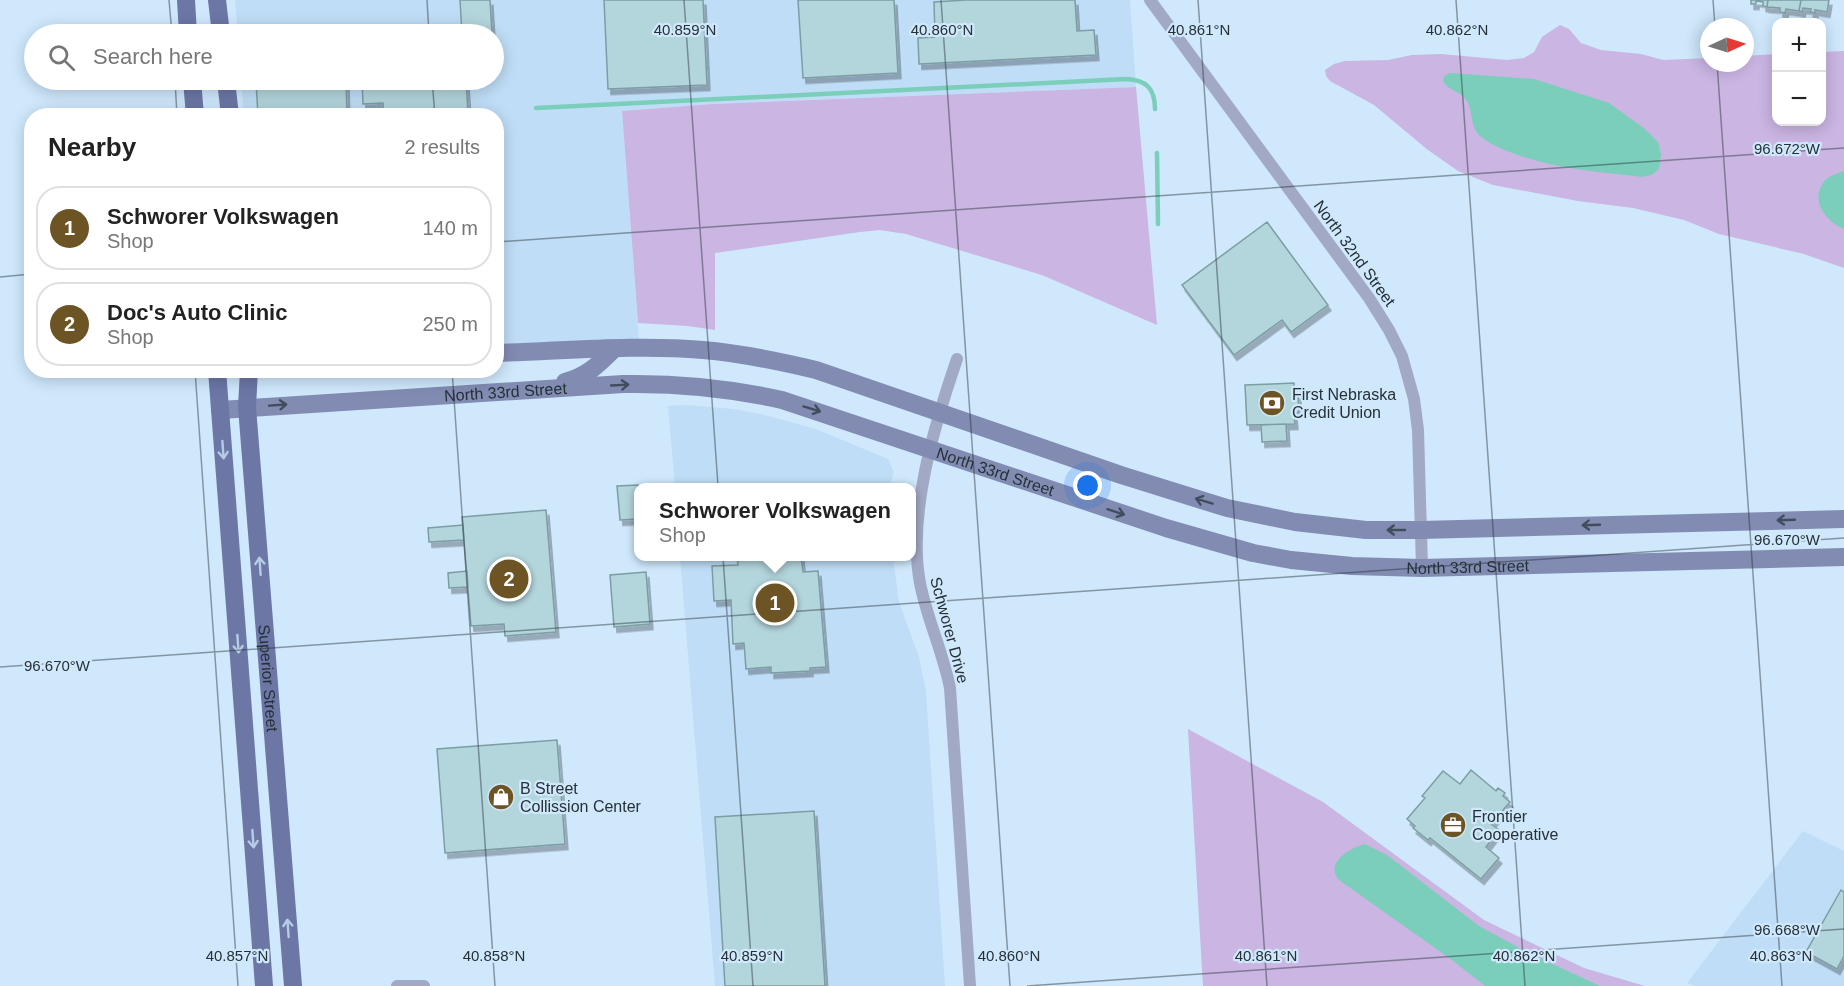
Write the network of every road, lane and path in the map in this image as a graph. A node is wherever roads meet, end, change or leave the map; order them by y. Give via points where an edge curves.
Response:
1 (186, 0) edge
2 (217, 0) edge
3 (1150, 0) edge
4 (187, 24) edge
5 (220, 24) edge
6 (193, 90) edge
7 (227, 90) edge
8 (194, 108) edge
9 (229, 108) edge
10 (614, 350) junction
11 (504, 353) edge
12 (957, 359) dead end
13 (218, 378) edge
14 (249, 378) edge
15 (538, 390) junction
16 (247, 407) junction
17 (220, 410) junction
18 (941, 412) junction
19 (931, 451) junction
20 (1844, 519) edge
21 (1421, 530) junction
22 (1844, 557) edge
23 (1422, 568) junction
24 (264, 986) edge
25 (293, 986) edge
26 (397, 986) edge
27 (424, 986) edge
28 (970, 986) edge

1 - 4 main road
2 - 5 main road
3 - 21 street, North 32nd Street via 1370,298 1389,330 1402,356 1414,399
6 - 8 main road
7 - 9 main road
10 - 11 main road
10 - 15 main road via 581,378
10 - 18 main road via 700,350 776,360 816,369
12 - 18 street, Schworer Drive
13 - 17 main road, Superior Street
14 - 16 main road, Superior Street
16 -> 15 main road, North 33rd Street
15 -> 19 main road, North 33rd Street via 651,384 722,388 782,400
16 - 17 main road, North 33rd Street
25 -> 16 main road, Superior Street
17 -> 24 main road, Superior Street
18 - 19 street, Schworer Drive
21 -> 18 main road via 1331,527 1227,508
19 -> 23 main road, North 33rd Street via 1253,553 1318,563
19 - 28 street, Schworer Drive via 918,520 917,567 950,688
20 -> 21 main road
21 - 23 street, North 32nd Street
22 - 23 main road, North 33rd Street
26 - 27 street

